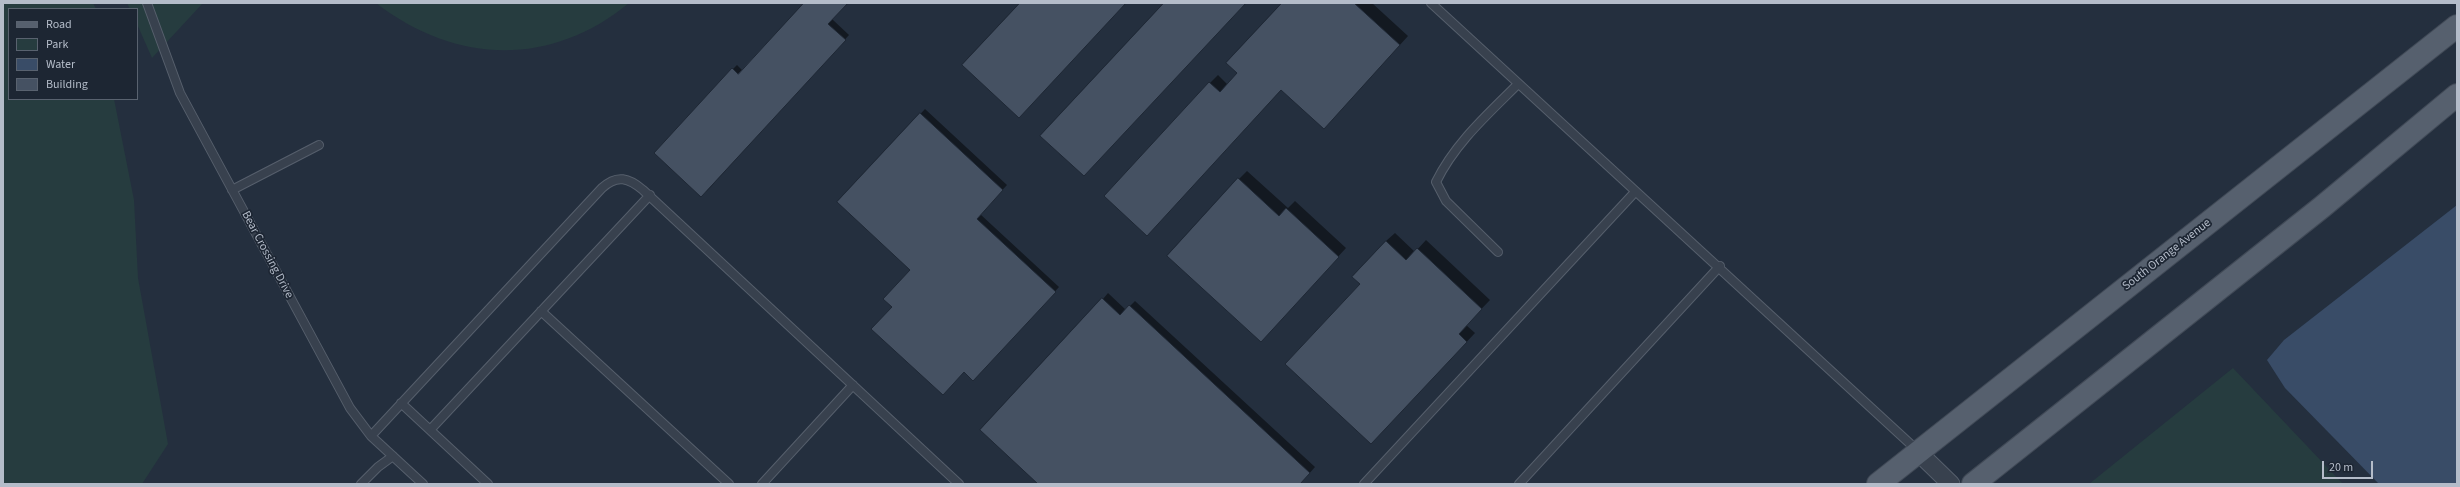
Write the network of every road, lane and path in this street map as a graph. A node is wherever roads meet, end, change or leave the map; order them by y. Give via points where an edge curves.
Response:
1 (147, 3) edge
2 (1431, 3) edge
3 (2457, 26) edge
4 (1518, 84) junction
5 (2457, 95) edge
6 (319, 145) dead end
7 (232, 190) junction
8 (1635, 192) junction
9 (650, 196) junction
10 (1498, 252) dead end
11 (1720, 266) junction
12 (541, 311) junction
13 (853, 385) junction
14 (401, 403) junction
15 (430, 430) junction
16 (371, 436) junction
17 (1918, 452) junction
18 (393, 456) junction
19 (361, 484) edge
20 (423, 484) edge
21 (488, 484) edge
22 (728, 484) edge
23 (762, 484) edge
24 (959, 484) edge
25 (1364, 484) edge
26 (1519, 484) edge
27 (1878, 484) edge
28 (1951, 484) edge
29 (1973, 484) edge

1 - 7 lane, Bear Crossing Drive via 180,93
2 - 4 lane
3 - 17 main road, South Orange Avenue
4 - 8 lane
4 - 10 lane via 1461,142 1444,164 1436,182 1446,201
5 - 29 main road via 2322,207
6 - 7 lane
7 - 16 lane, Bear Crossing Drive via 350,408
8 - 11 lane
8 - 25 lane
9 - 12 lane
9 - 13 lane
9 - 14 lane via 633,182 625,179 616,178 609,182
11 - 17 lane
11 - 26 lane
12 - 15 lane
12 - 22 lane
13 - 23 lane
13 - 24 lane
14 - 15 lane
14 - 16 lane
15 - 21 lane
16 - 18 lane, Bear Crossing Drive
17 - 27 main road, South Orange Avenue
17 - 28 street
18 - 19 lane
18 - 20 lane, Bear Crossing Drive

